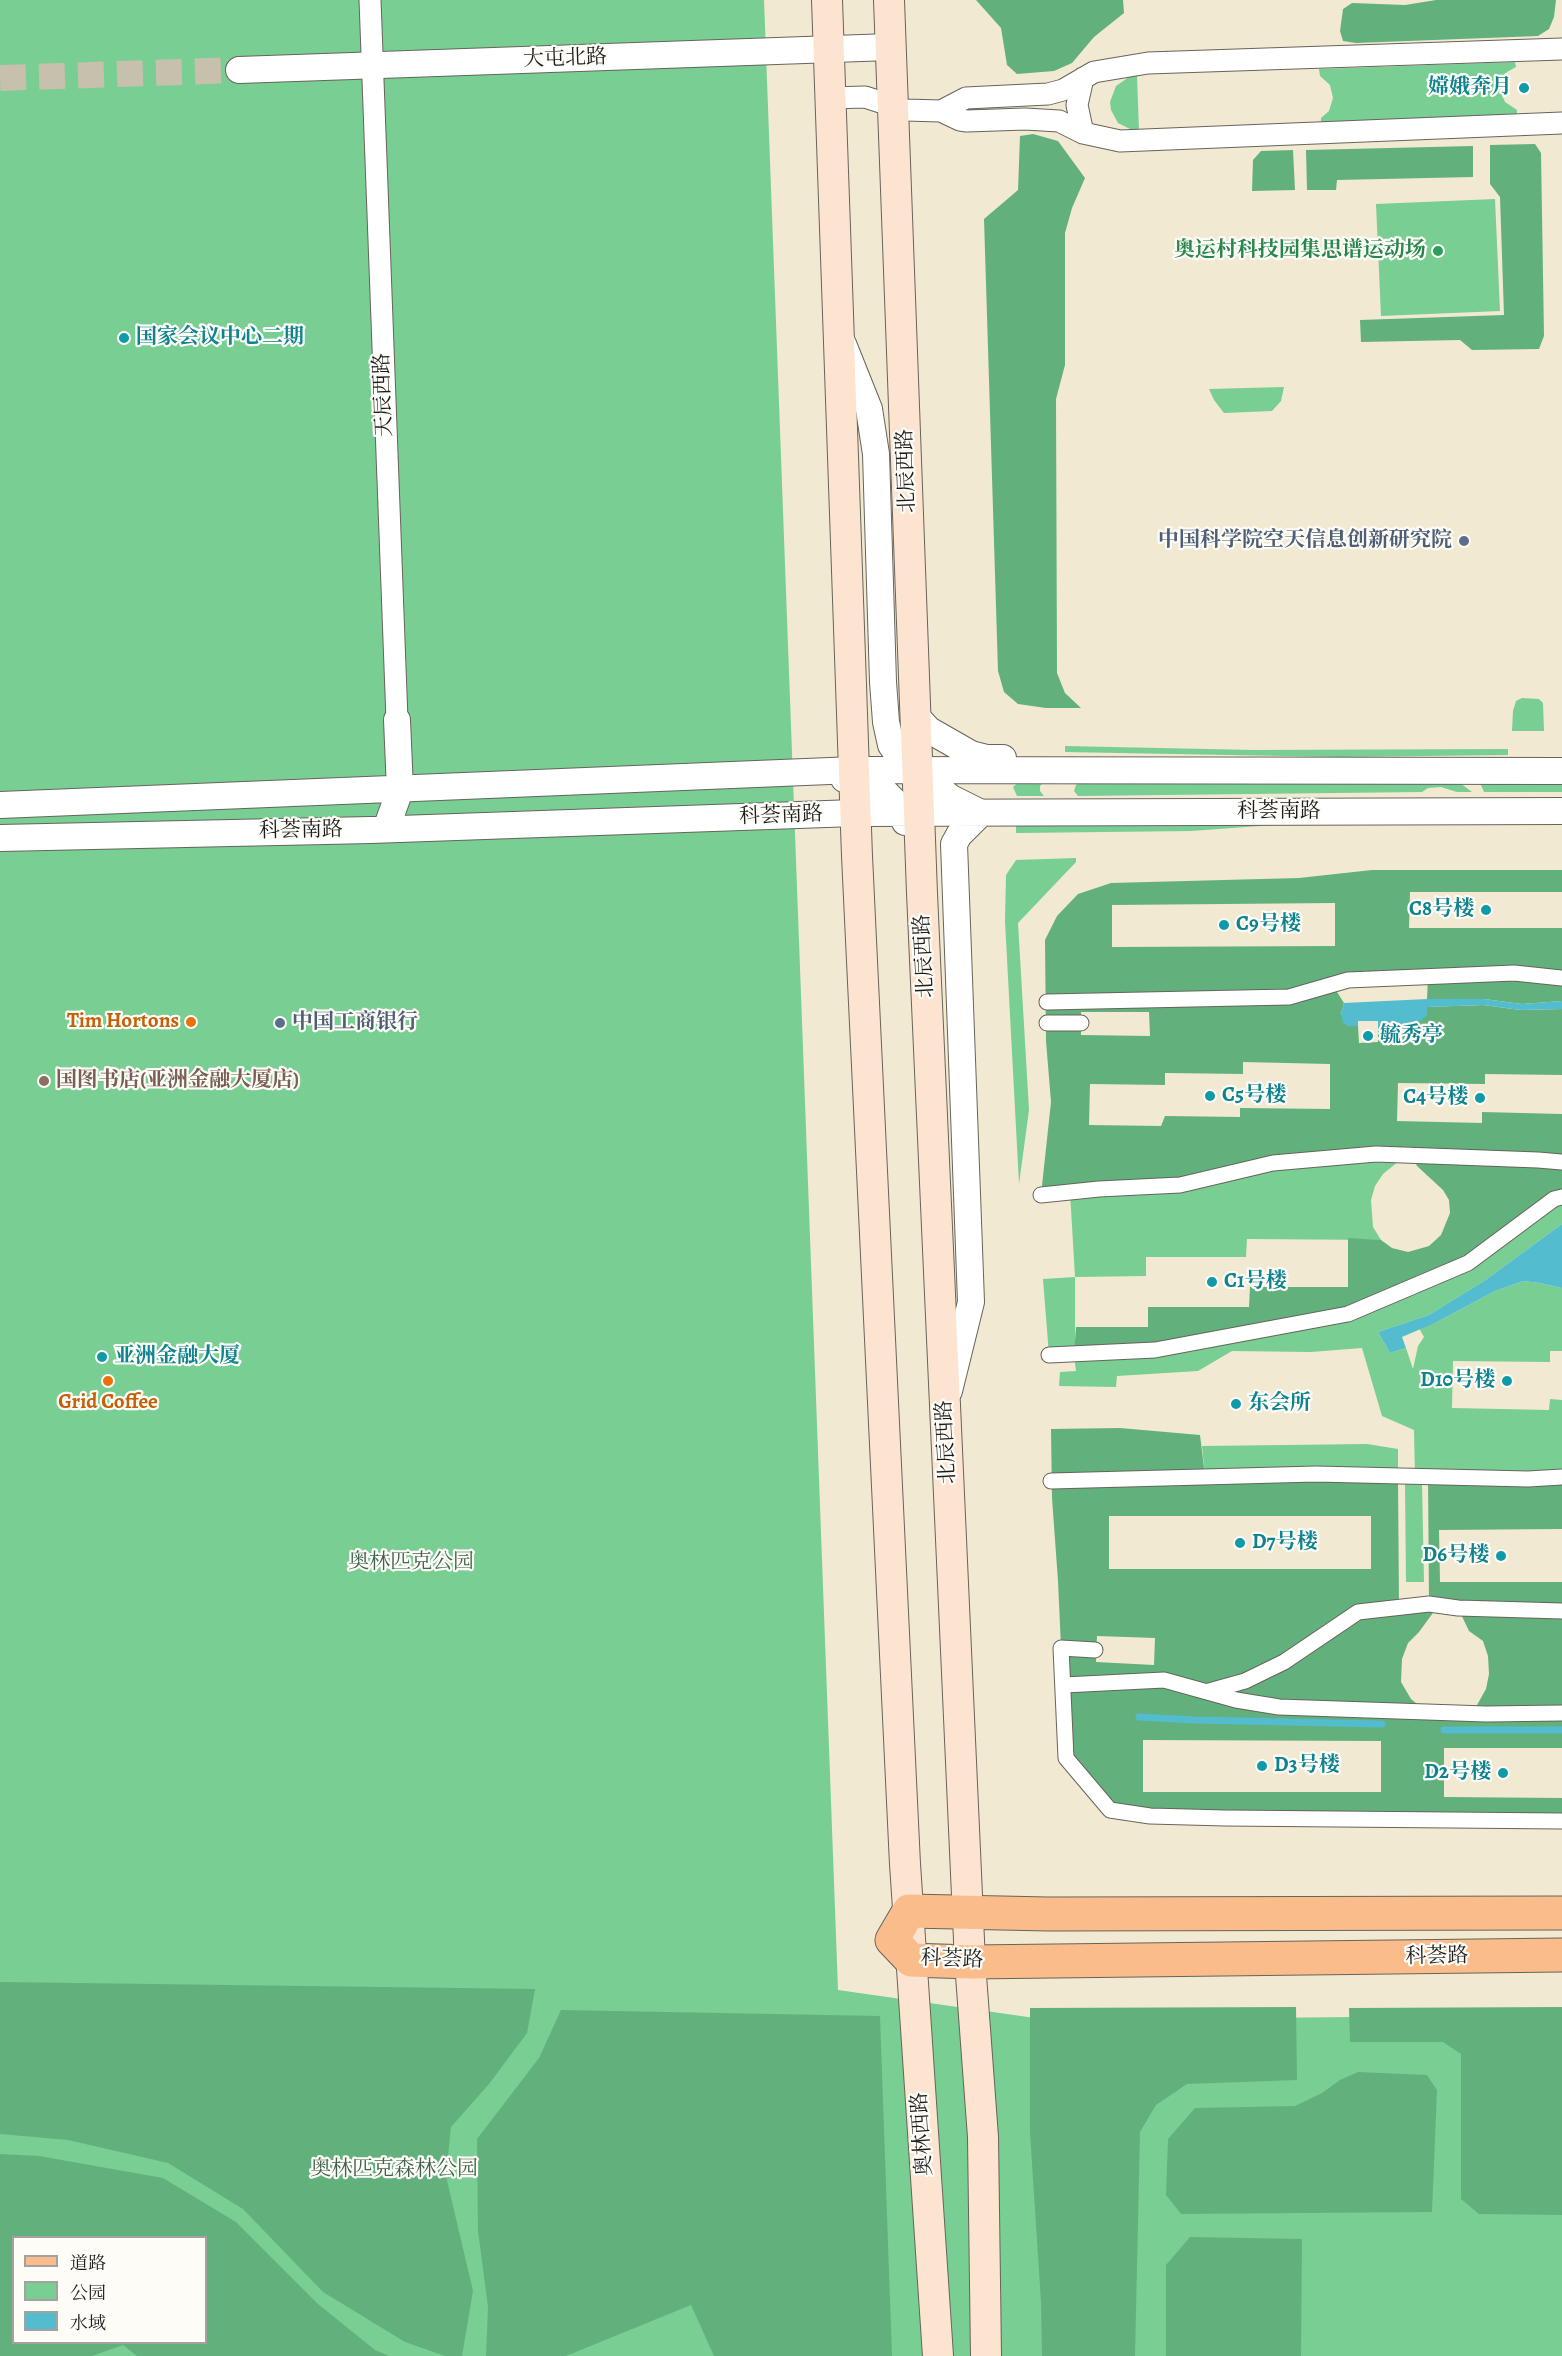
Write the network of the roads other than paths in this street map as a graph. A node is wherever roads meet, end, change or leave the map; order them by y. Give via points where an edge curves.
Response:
1 (370, 0) edge
2 (827, 0) edge
3 (890, 0) edge
4 (890, 47) junction
5 (1562, 49) edge
6 (829, 51) junction
7 (372, 66) junction
8 (239, 70) tunnel mouth
9 (1083, 78) junction
10 (830, 98) junction
11 (892, 105) junction
12 (941, 111) junction
13 (1562, 123) edge
14 (1083, 133) junction
15 (839, 332) junction
16 (916, 716) junction
17 (397, 720) joint
18 (854, 771) junction
19 (918, 771) junction
20 (1069, 771) junction
21 (1275, 771) junction
22 (1562, 771) edge
23 (815, 772) junction
24 (400, 790) junction
25 (0, 805) edge
26 (1562, 811) edge
27 (855, 813) junction
28 (920, 813) junction
29 (981, 813) junction
30 (1069, 813) junction
31 (418, 828) junction
32 (386, 829) junction
33 (0, 838) edge
34 (922, 893) junction
35 (1562, 978) edge
36 (1047, 1002) dead end
37 (1047, 1023) dead end
38 (1081, 1023) dead end
39 (1562, 1162) edge
40 (1041, 1195) dead end
41 (1562, 1197) edge
42 (1049, 1355) dead end
43 (945, 1406) junction
44 (1562, 1478) edge
45 (1051, 1481) dead end
46 (1562, 1611) edge
47 (1095, 1650) dead end
48 (1064, 1685) junction
49 (1208, 1692) junction
50 (1562, 1713) edge
51 (1562, 1821) edge
52 (909, 1911) junction
53 (968, 1912) junction
54 (1562, 1913) edge
55 (1562, 1956) edge
56 (911, 1960) junction
57 (970, 1962) junction
58 (938, 2356) edge
59 (986, 2356) edge

1 - 7 street, 天辰西路
2 - 6 main road
3 - 4 main road, 北辰西路
4 - 6 street, 大屯北路
4 - 11 main road, 北辰西路
5 - 9 street via 1148,63 1094,72
6 - 7 street, 大屯北路
6 - 10 main road
7 - 8 street, 大屯北路
7 - 17 street, 天辰西路
9 - 12 street via 1048,94 966,98
9 - 14 street via 1077,105
10 - 11 street via 865,97
10 - 15 main road
11 - 12 street via 905,110
11 - 16 main road, 北辰西路
12 - 14 street via 960,120 1059,122
13 - 14 street via 1144,141 1120,141
15 - 18 main road
15 - 29 street via 869,409 876,454 883,682 891,745 903,762 951,798
16 - 19 main road, 北辰西路
16 - 21 street via 947,742 987,758 1217,760
17 - 24 street, 天辰西路
18 - 19 street, 科荟南路
18 - 23 street, 科荟南路
18 - 27 main road
19 - 20 street, 科荟南路
19 - 28 main road, 北辰西路
20 - 21 street, 科荟南路
20 - 30 street via 1059,781 1057,792
21 - 22 street, 科荟南路
23 - 24 street, 科荟南路 via 819,772
23 - 34 street via 883,790 899,806 909,832
24 - 25 street, 科荟南路
24 - 31 street, 天辰西路
24 - 32 street, 天辰西路
26 - 30 street, 科荟南路
27 - 28 street, 科荟南路
27 - 31 street, 科荟南路
27 - 52 main road
28 - 29 street, 科荟南路
28 - 34 main road, 北辰西路
29 - 30 street, 科荟南路
29 - 43 street via 954,844 971,1302
31 - 32 street, 科荟南路
32 - 33 street, 科荟南路
34 - 43 main road, 北辰西路
35 - 36 street via 1514,973 1348,980 1289,997
37 - 38 street
39 - 40 street via 1376,1154 1273,1162 1180,1185
41 - 42 street via 1468,1263 1348,1314 1155,1350
43 - 53 main road, 北辰西路
44 - 45 street via 1316,1474
46 - 49 street via 1429,1604 1358,1612 1284,1662 1245,1682
47 - 48 street via 1061,1648
48 - 49 street via 1164,1680
48 - 51 street via 1066,1758 1110,1810 1150,1816 1225,1818
49 - 50 street via 1280,1707
52 - 53 main road, 科荟路
52 - 56 main road, 科荟路 via 891,1940
53 - 54 main road, 科荟路
53 - 57 main road
55 - 57 main road, 科荟路
56 - 57 main road, 科荟路
56 - 58 main road, 奥林西路
57 - 59 main road via 983,2137

